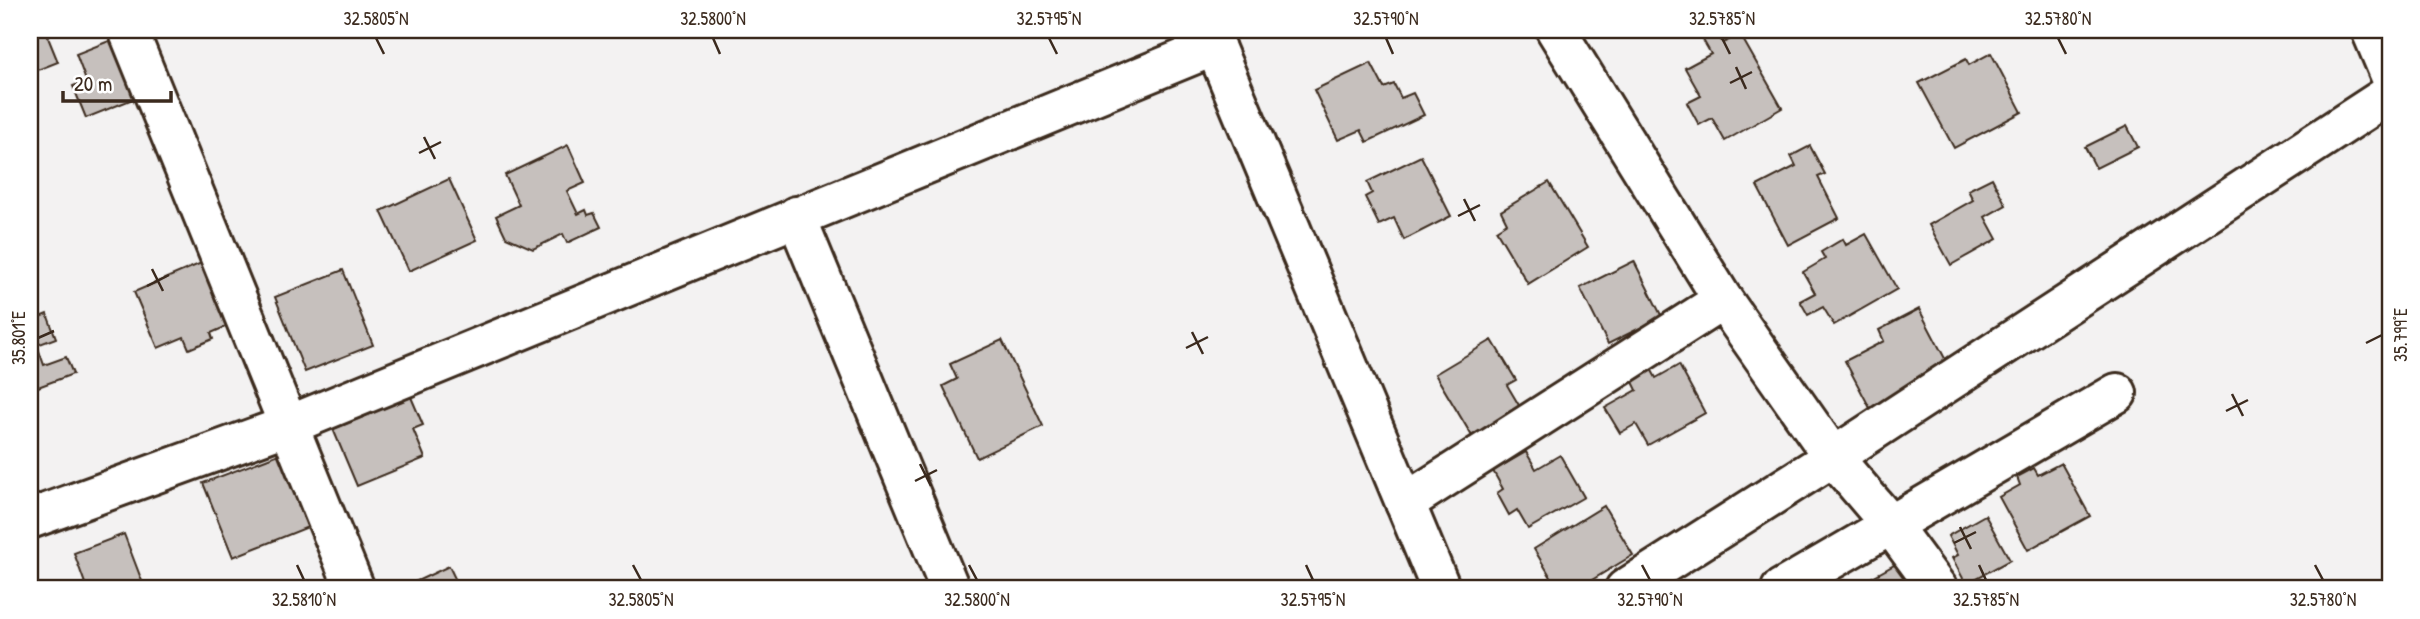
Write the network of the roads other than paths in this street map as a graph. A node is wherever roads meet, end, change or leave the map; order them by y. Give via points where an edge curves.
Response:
1 (128, 30) edge
2 (2371, 30) edge
3 (1568, 34) edge
4 (1211, 38) edge
5 (2390, 75) edge
6 (2390, 94) edge
7 (796, 216) junction
8 (1723, 300) junction
9 (2117, 393) dead end
10 (289, 425) junction
11 (1833, 457) junction
12 (1405, 503) junction
13 (30, 520) edge
14 (1890, 524) junction
15 (355, 589) edge
16 (950, 589) edge
17 (1441, 589) edge
18 (1625, 589) edge
19 (1781, 589) edge
20 (1938, 589) edge

1 - 10 street
2 - 5 street
3 - 8 street
4 - 7 street
4 - 12 street
6 - 11 street
7 - 10 street
7 - 16 street
8 - 11 street
8 - 12 street
9 - 14 street
10 - 13 street
10 - 15 street
11 - 14 street
11 - 18 street
12 - 17 street
14 - 19 street
14 - 20 street

